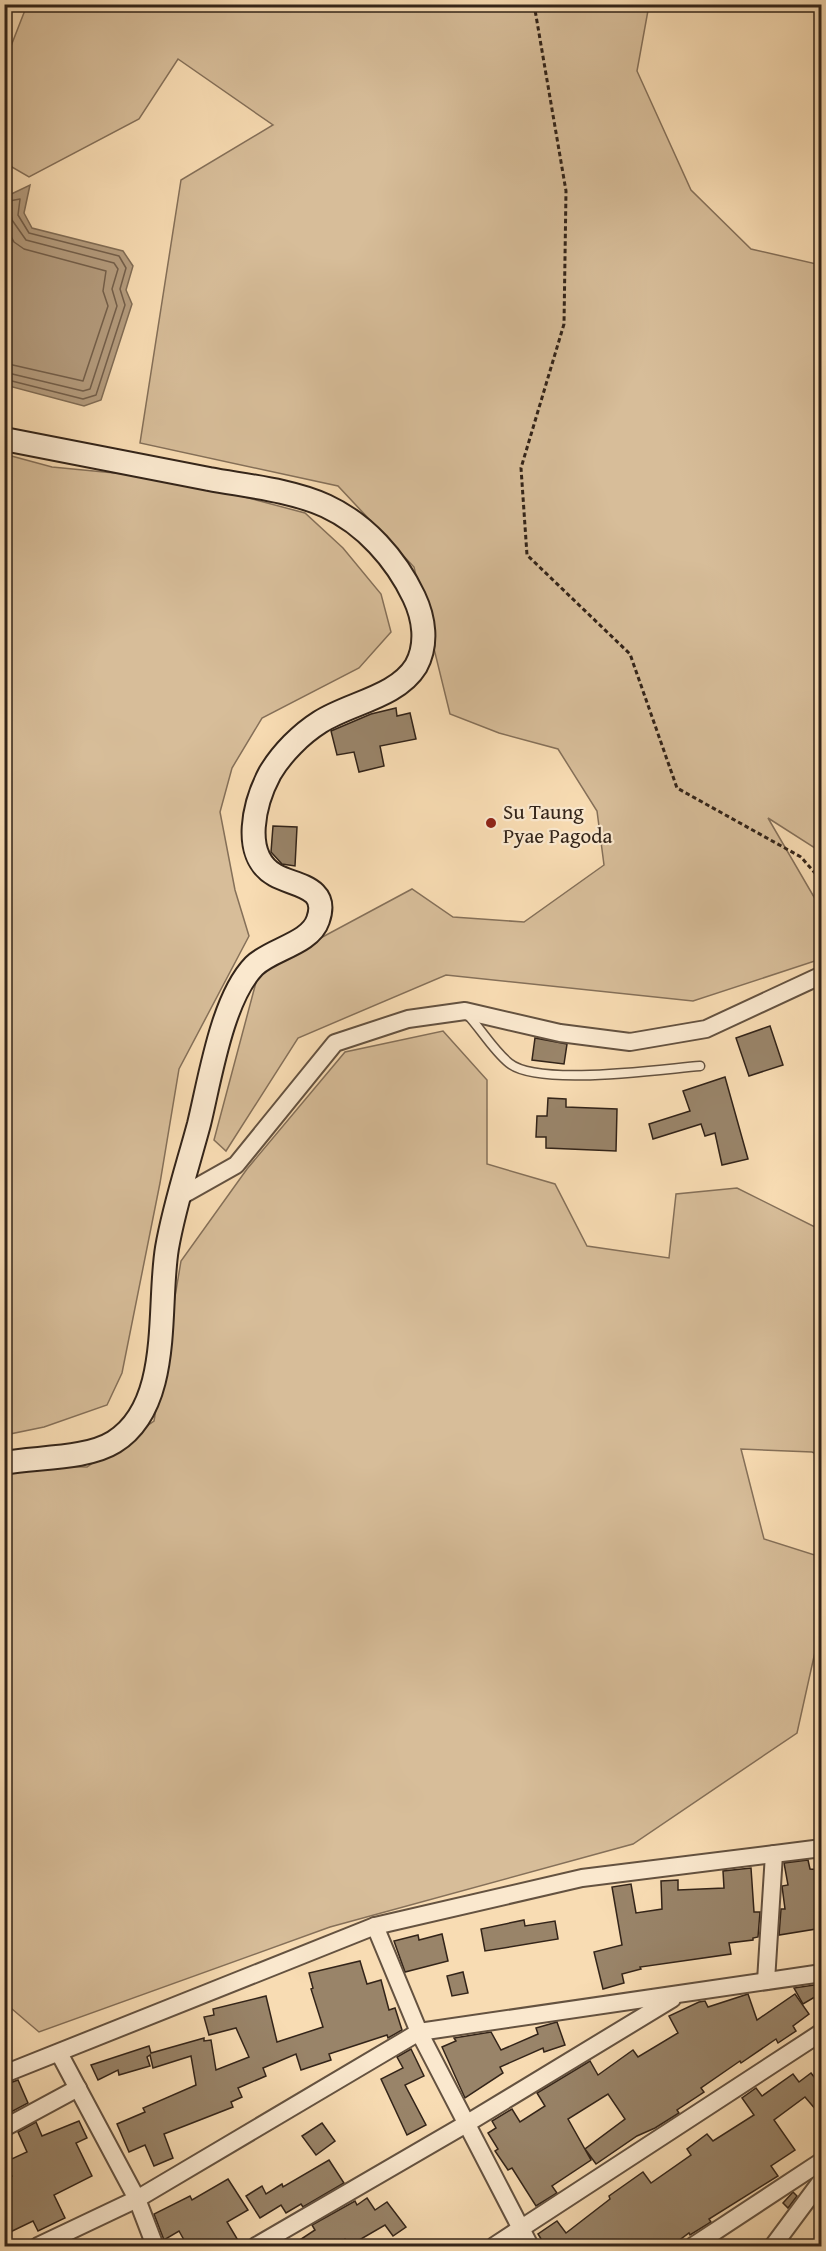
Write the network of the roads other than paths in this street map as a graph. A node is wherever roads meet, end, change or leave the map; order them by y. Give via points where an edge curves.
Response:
1 (4, 439) edge
2 (822, 975) edge
3 (465, 1011) junction
4 (700, 1066) dead end
5 (181, 1196) junction
6 (4, 1463) edge
7 (822, 1848) edge
8 (774, 1854) junction
9 (375, 1926) junction
10 (822, 1973) edge
11 (766, 1982) junction
12 (678, 1995) junction
13 (419, 2032) junction
14 (822, 2032) edge
15 (59, 2054) junction
16 (4, 2074) edge
17 (78, 2088) junction
18 (466, 2124) junction
19 (4, 2128) edge
20 (822, 2161) edge
21 (822, 2180) edge
22 (137, 2199) junction
23 (520, 2231) junction
24 (38, 2247) edge
25 (155, 2247) edge
26 (256, 2247) edge
27 (494, 2247) edge
28 (530, 2247) edge
29 (693, 2247) edge
30 (773, 2247) edge

1 - 5 main road via 276,492 326,506 360,527 388,554 420,611 424,641 417,664 403,682 321,722 291,746 270,774 253,821 254,842 260,860 274,874 315,893 320,906 318,922 309,932 256,964 246,977 226,1017
2 - 3 street via 706,1029 630,1042 560,1033
3 - 4 lane via 509,1063 527,1073 609,1074
3 - 5 street via 408,1018 335,1043 236,1165
5 - 6 main road via 167,1248 157,1363 149,1401 134,1426 112,1444 83,1453
7 - 8 street
8 - 9 street via 582,1878
8 - 11 street
9 - 13 street
9 - 15 street
10 - 11 street
11 - 12 street
12 - 13 street
12 - 18 street
13 - 18 street
13 - 22 street
14 - 23 street
15 - 16 street
15 - 17 street
17 - 19 street
17 - 22 street
18 - 23 street
18 - 26 street
20 - 29 street
21 - 30 street
22 - 24 street
22 - 25 street
23 - 27 street
23 - 28 street

